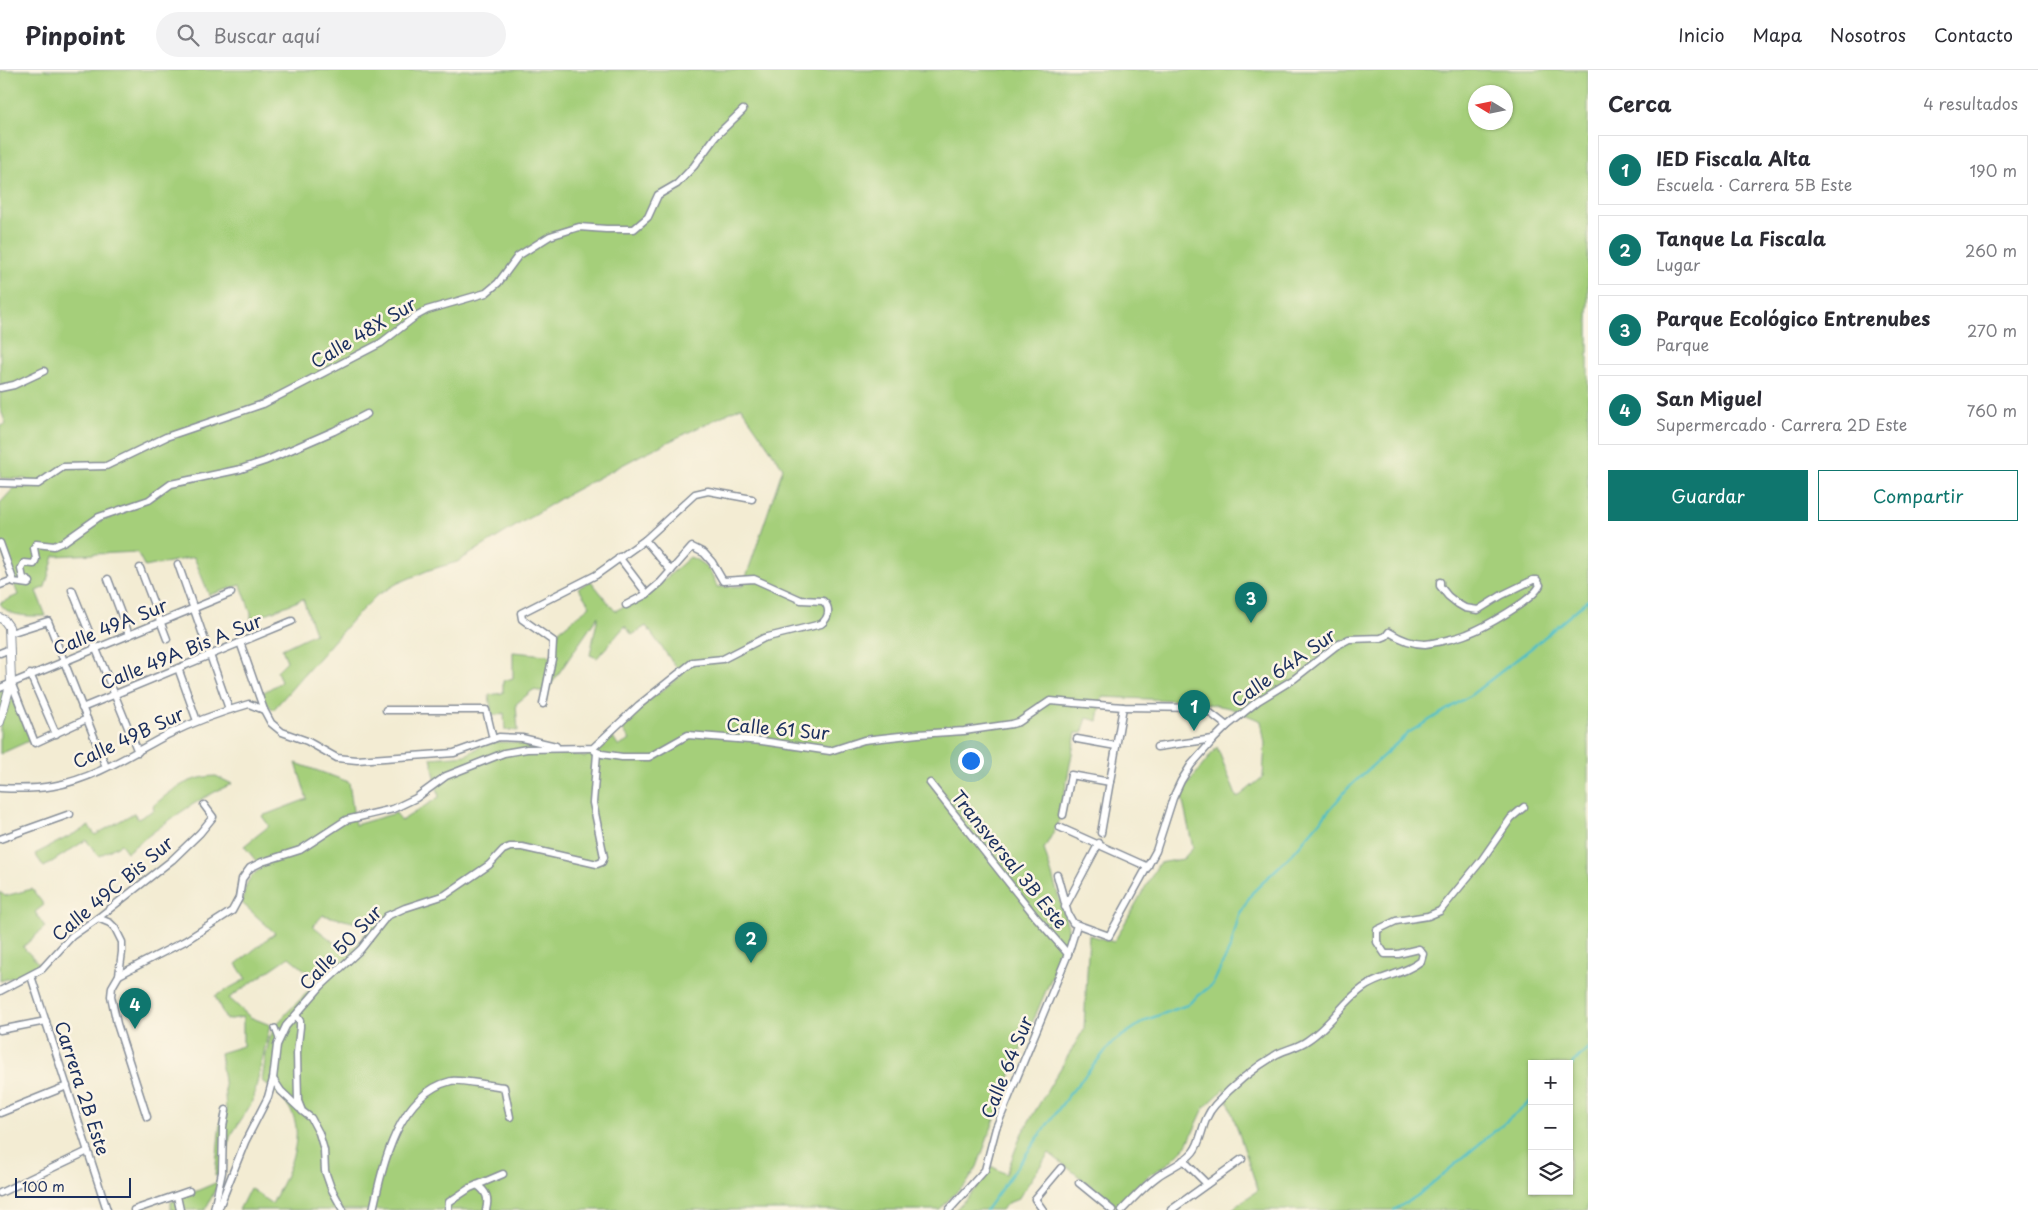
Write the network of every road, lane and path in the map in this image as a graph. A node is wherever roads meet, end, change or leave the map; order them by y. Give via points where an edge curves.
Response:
1 (743, 110) dead end
2 (44, 371) dead end
3 (0, 388) edge
4 (367, 414) dead end
5 (0, 483) edge
6 (752, 500) dead end
7 (645, 540) junction
8 (0, 543) edge
9 (619, 558) junction
10 (178, 564) dead end
11 (140, 568) dead end
12 (670, 571) junction
13 (108, 579) dead end
14 (14, 581) junction
15 (1440, 582) dead end
16 (0, 585) edge
17 (72, 590) dead end
18 (231, 593) dead end
19 (647, 594) junction
20 (626, 605) dead end
21 (194, 608) junction
22 (0, 618) edge
23 (292, 621) dead end
24 (160, 622) junction
25 (10, 633) junction
26 (129, 635) junction
27 (167, 639) dead end
28 (240, 642) junction
29 (96, 648) junction
30 (10, 649) junction
31 (0, 653) edge
32 (210, 655) junction
33 (64, 661) junction
34 (178, 668) junction
35 (30, 674) junction
36 (11, 682) junction
37 (0, 688) edge
38 (114, 694) junction
39 (543, 704) dead end
40 (1123, 707) junction
41 (82, 708) junction
42 (230, 709) junction
43 (264, 710) junction
44 (386, 710) dead end
45 (87, 719) junction
46 (197, 721) junction
47 (0, 722) edge
48 (1227, 726) junction
49 (56, 734) junction
50 (493, 738) junction
51 (1077, 739) dead end
52 (1214, 739) junction
53 (1116, 746) junction
54 (1157, 747) dead end
55 (567, 748) junction
56 (595, 750) junction
57 (138, 752) junction
58 (106, 767) junction
59 (1110, 782) junction
60 (930, 783) dead end
61 (0, 788) edge
62 (204, 805) dead end
63 (1524, 807) dead end
64 (70, 814) dead end
65 (1063, 815) dead end
66 (1060, 827) dead end
67 (1101, 833) dead end
68 (0, 839) edge
69 (1099, 843) junction
70 (1148, 867) junction
71 (1057, 875) dead end
72 (1066, 906) junction
73 (98, 918) junction
74 (1077, 925) junction
75 (1068, 954) junction
76 (118, 975) junction
77 (31, 976) junction
78 (0, 991) edge
79 (296, 1015) junction
80 (46, 1021) junction
81 (275, 1028) dead end
82 (0, 1030) edge
83 (279, 1040) junction
84 (273, 1079) junction
85 (67, 1086) junction
86 (226, 1110) dead end
87 (302, 1111) junction
88 (0, 1113) edge
89 (147, 1117) dead end
90 (510, 1117) dead end
91 (88, 1152) junction
92 (1242, 1159) dead end
93 (1182, 1160) junction
94 (1061, 1168) dead end
95 (503, 1174) dead end
96 (1079, 1183) dead end
97 (1207, 1184) junction
98 (477, 1185) junction
99 (189, 1191) dead end
100 (0, 1193) edge
101 (176, 1196) junction
102 (107, 1210) edge
103 (134, 1210) edge
104 (180, 1210) edge
105 (214, 1210) edge
106 (218, 1210) edge
107 (343, 1210) edge
108 (373, 1210) edge
109 (448, 1210) edge
110 (486, 1210) edge
111 (949, 1210) edge
112 (1043, 1210) edge
113 (1112, 1210) edge
114 (1122, 1210) edge
115 (1171, 1210) edge

1 - 5 street, Calle 48X Sur via 716,136 677,184 658,195 648,217 634,229 579,227 550,236 518,256 498,283 486,293 427,310 381,342 263,404 166,437 106,466 63,467 38,484
2 - 3 street
4 - 14 street via 265,461 171,484 149,500 100,517 54,546 36,544 34,564 24,563 22,570 22,576 29,584
6 - 7 street via 708,491 695,494
7 - 9 street
7 - 12 street
8 - 14 street
9 - 19 street
9 - 39 street via 586,581 521,613 521,617 553,641
10 - 21 street
11 - 24 street
12 - 19 street
12 - 56 street via 692,547 712,562 723,581 754,579 801,600 821,600 827,606 828,615 821,624 764,638 723,659 692,662 639,705
13 - 26 street
14 - 16 street
15 - 48 street, Calle 64A Sur via 1448,596 1462,607 1476,610 1533,580 1540,585 1511,610 1464,636 1426,644 1408,642 1389,632 1381,638 1356,638 1343,642 1294,679 1258,700
17 - 29 street
18 - 21 street, Calle 49A Sur
19 - 20 street
21 - 24 street, Calle 49A Sur
21 - 32 street
22 - 25 street via 7,623
23 - 28 street, Calle 49A Bis A Sur
24 - 26 street, Calle 49A Sur
24 - 27 street
25 - 30 street
25 - 33 street via 48,621
26 - 29 street, Calle 49A Sur
28 - 32 street, Calle 49A Bis A Sur
28 - 43 street
29 - 33 street, Calle 49A Sur
29 - 38 street
30 - 31 street
30 - 36 street
32 - 34 street, Calle 49A Bis A Sur
32 - 42 street
33 - 35 street, Calle 49A Sur
33 - 41 street
34 - 38 street, Calle 49A Bis A Sur
34 - 46 street
35 - 36 street, Calle 49A Sur
35 - 49 street
36 - 37 street, Calle 49A Sur
36 - 47 street
36 - 49 street, Calle 49B Sur via 35,743
38 - 41 street, Calle 49A Bis A Sur
38 - 57 street
40 - 48 street via 1204,708
40 - 53 street
40 - 56 street, Calle 61 Sur via 1050,701 1012,724 864,740 830,751 688,735 649,757 622,757
41 - 45 street
42 - 43 street, Calle 49B Sur via 249,704
42 - 46 street, Calle 49B Sur
43 - 50 street via 275,728 337,758 357,760 454,753
44 - 50 street via 486,710
45 - 49 street, Calle 49B Sur
45 - 58 street
46 - 57 street, Calle 49B Sur
48 - 52 street, Calle 64A Sur
50 - 55 street via 512,737
51 - 53 street
52 - 54 street
52 - 70 street, Calle 64A Sur via 1191,765 1176,789
53 - 59 street
55 - 56 street, Calle 61 Sur
55 - 76 street via 527,749 485,760 446,776 416,798 393,809 346,820 300,850 250,868 242,878 239,898 232,911 185,941
56 - 79 street, Calle 50 Sur via 592,795 604,857 600,863 522,847 503,850 489,865 445,895 387,916 361,949 321,986
57 - 58 street, Calle 49B Sur
58 - 61 street, Calle 49B Sur via 54,786
59 - 65 street via 1071,776
59 - 67 street
60 - 75 street, Transversal 3B Este
62 - 73 street, Calle 49C Bis Sur via 212,817 200,833 172,860
63 - 93 street via 1506,824 1440,911 1396,921 1377,930 1377,942 1385,954 1419,948 1423,954 1422,962 1364,987 1308,1040 1275,1055 1249,1074 1214,1106 1205,1120 1198,1144
64 - 68 street
66 - 69 street
69 - 70 street
69 - 72 street
70 - 74 street, Calle 64A Sur via 1109,936
71 - 72 street
72 - 74 street
73 - 76 street via 115,928 122,942
73 - 77 street, Calle 49C Bis Sur via 72,936 48,963
74 - 75 street, Calle 64 Sur
75 - 111 street, Calle 64 Sur via 996,1128 985,1170
76 - 89 street via 111,991 114,1014
77 - 78 street, Calle 49C Bis Sur
77 - 80 street, Carrera 2B Este
79 - 83 street, Calle 50 Sur
79 - 87 street via 300,1021 298,1101
80 - 82 street
80 - 85 street, Carrera 2B Este
81 - 83 street
83 - 84 street
84 - 87 street
84 - 106 street
85 - 88 street
85 - 91 street, Carrera 2B Este
86 - 105 street via 221,1179
87 - 107 street via 319,1133 325,1170
90 - 108 street via 504,1087 456,1080 432,1089 407,1111 389,1148
91 - 100 street
91 - 102 street, Carrera 2B Este
92 - 97 street
93 - 97 street
93 - 114 street via 1144,1186
94 - 112 street via 1035,1199
95 - 98 street
96 - 113 street
97 - 115 street
98 - 109 street via 449,1202
98 - 110 street via 486,1192
99 - 101 street
101 - 103 street
101 - 104 street

